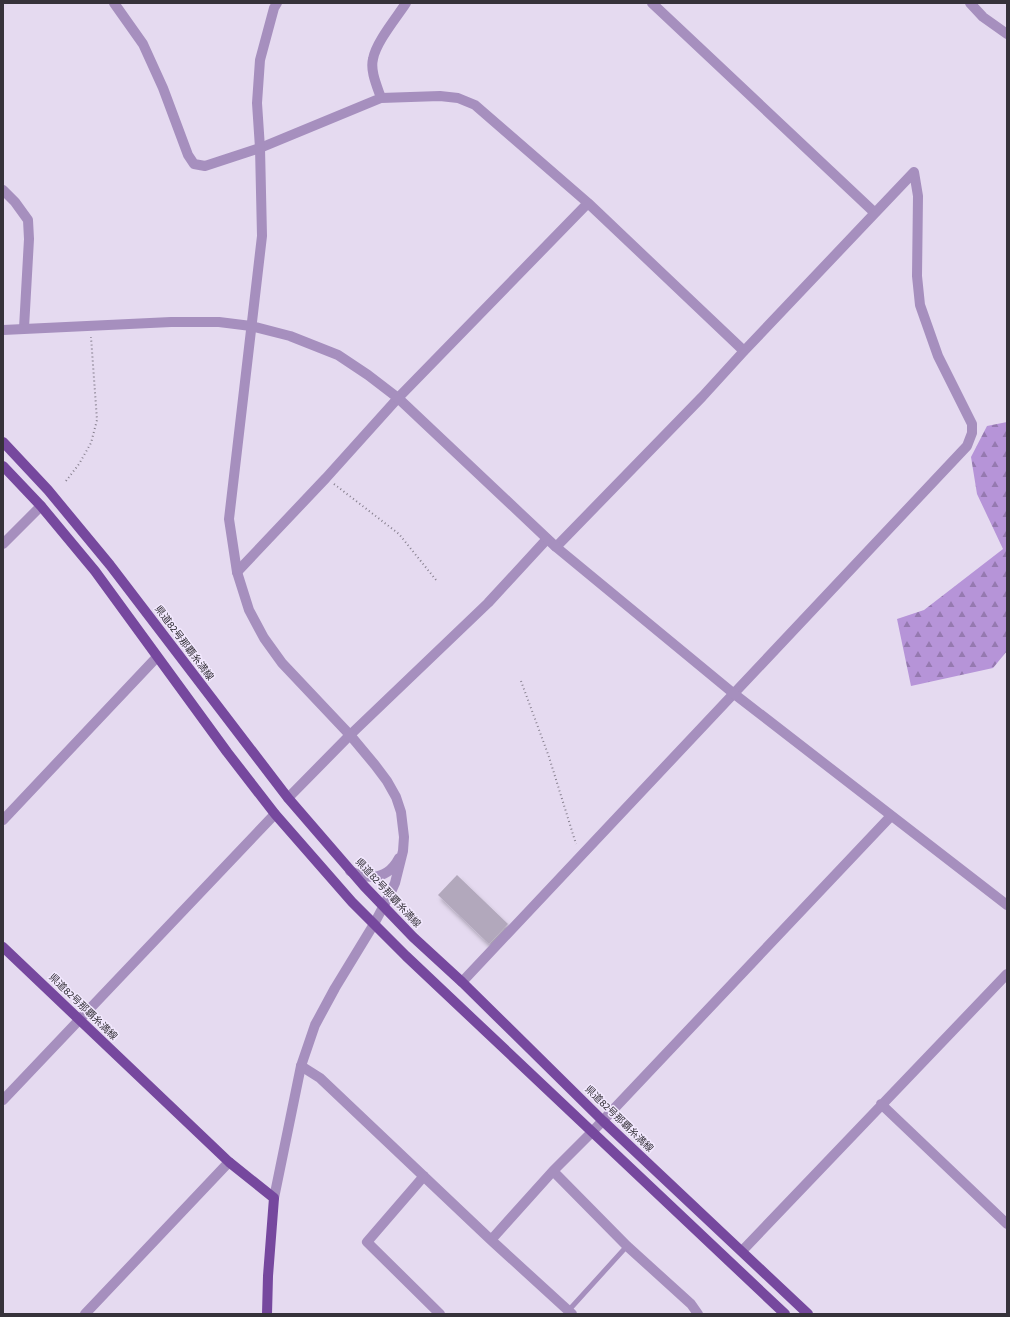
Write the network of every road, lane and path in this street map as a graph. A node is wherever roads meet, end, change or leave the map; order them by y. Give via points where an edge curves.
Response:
1 (114, 3) edge
2 (276, 3) edge
3 (406, 3) edge
4 (652, 3) edge
5 (970, 3) edge
6 (1007, 34) edge
7 (381, 98) junction
8 (260, 148) junction
9 (3, 190) edge
10 (588, 204) junction
11 (876, 213) junction
12 (91, 326) junction
13 (251, 326) junction
14 (24, 328) junction
15 (3, 330) edge
16 (744, 351) junction
17 (398, 398) junction
18 (4, 442) edge
19 (3, 466) edge
20 (326, 478) junction
21 (66, 481) dead end
22 (41, 506) junction
23 (547, 539) junction
24 (3, 544) edge
25 (556, 547) junction
26 (237, 572) junction
27 (436, 580) dead end
28 (157, 657) junction
29 (521, 681) dead end
30 (733, 693) junction
31 (350, 735) junction
32 (288, 798) junction
33 (275, 814) junction
34 (891, 816) junction
35 (3, 820) edge
36 (403, 851) junction
37 (579, 856) junction
38 (350, 871) junction
39 (1007, 905) edge
40 (384, 907) junction
41 (374, 924) junction
42 (3, 947) edge
43 (1007, 974) edge
44 (462, 982) junction
45 (79, 1020) junction
46 (301, 1066) junction
47 (3, 1100) edge
48 (882, 1104) junction
49 (603, 1121) junction
50 (592, 1132) junction
51 (229, 1162) junction
52 (553, 1171) junction
53 (424, 1176) junction
54 (274, 1198) junction
55 (1007, 1224) edge
56 (491, 1240) junction
57 (627, 1246) junction
58 (742, 1251) junction
59 (569, 1313) edge
60 (85, 1314) edge
61 (267, 1314) edge
62 (440, 1314) edge
63 (698, 1314) edge
64 (785, 1314) edge
65 (808, 1314) edge

1 - 8 street via 143,44 194,164 205,166
2 - 8 street via 260,60 257,103
3 - 7 street via 379,44 373,58 373,69
4 - 11 street
5 - 6 street via 983,17
7 - 8 street
7 - 10 street via 440,96 458,98 475,105
8 - 13 street via 262,236
9 - 14 street via 28,220
10 - 16 street
10 - 17 street
11 - 16 street
11 - 30 street via 914,172 918,196 917,276 920,305 938,356 972,424 972,433 967,446
12 - 13 street via 219,322
12 - 14 street
12 - 21 path via 97,420 91,442
13 - 17 street via 290,336 338,355
13 - 26 street via 229,520
14 - 15 street
16 - 25 street
17 - 20 street
17 - 23 street
18 - 32 main road, 県道82号那覇糸満線 via 110,565
19 - 22 main road
20 - 26 street
20 - 27 path via 398,534
22 - 24 street
22 - 28 main road via 95,571
23 - 25 street
23 - 31 street via 488,604
25 - 30 street
26 - 31 street via 249,610 264,638 282,663
28 - 33 main road
28 - 35 street
29 - 37 path via 549,757
30 - 34 street
30 - 37 street
31 - 32 street
31 - 36 street via 376,764 396,797 401,812
32 - 38 main road, 県道82号那覇糸満線
33 - 41 main road
33 - 45 street
34 - 39 street
34 - 49 street
36 - 38 street via 394,867 386,874 378,877 366,876
36 - 40 street via 395,883
37 - 44 street
38 - 40 main road, 県道82号那覇糸満線
40 - 41 street
40 - 44 main road, 県道82号那覇糸満線
41 - 46 street via 315,1025
41 - 50 main road
42 - 45 main road, 県道82号那覇糸満線
43 - 48 street
44 - 49 main road, 県道82号那覇糸満線
45 - 47 street
45 - 51 main road, 県道82号那覇糸満線
46 - 53 street via 320,1078
46 - 54 street
48 - 55 street
48 - 58 street
49 - 50 street
49 - 58 main road, 県道82号那覇糸満線
50 - 52 street
50 - 64 main road
51 - 54 main road, 県道82号那覇糸満線
51 - 60 street
52 - 56 street
52 - 57 street
53 - 56 street
53 - 62 street via 367,1242
54 - 61 main road
56 - 59 street
57 - 59 lane
57 - 63 street via 691,1304
58 - 65 main road, 県道82号那覇糸満線

